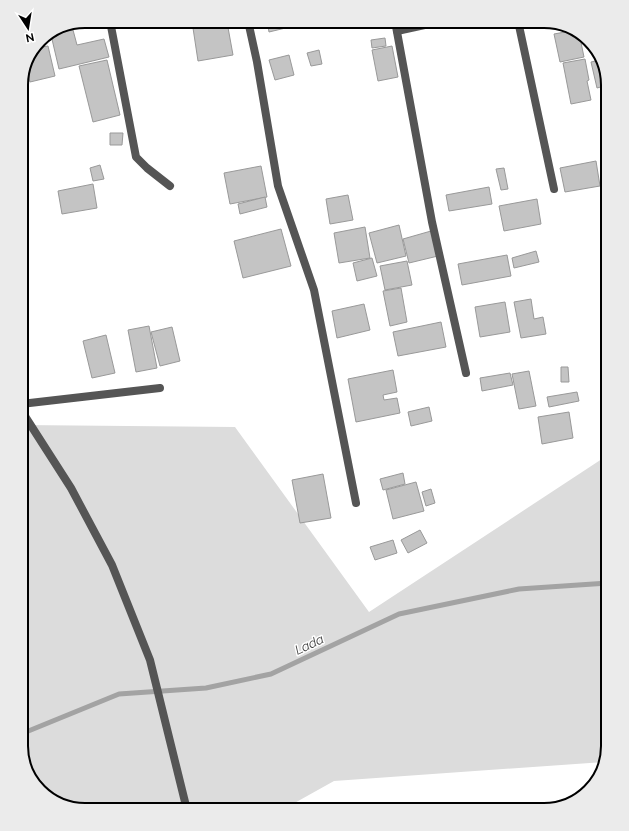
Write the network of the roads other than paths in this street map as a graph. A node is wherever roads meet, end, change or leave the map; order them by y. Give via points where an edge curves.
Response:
1 (111, 28) edge
2 (250, 28) edge
3 (396, 28) edge
4 (411, 28) edge
5 (520, 28) edge
6 (397, 31) junction
7 (170, 186) dead end
8 (554, 189) dead end
9 (466, 373) dead end
10 (160, 388) dead end
11 (28, 403) edge
12 (28, 421) edge
13 (356, 503) dead end
14 (185, 803) edge

1 - 7 street via 136,157
2 - 13 street via 278,186 314,290
3 - 6 street
4 - 6 street
5 - 8 street
6 - 9 street via 432,222
10 - 11 street
12 - 14 street via 71,488 112,565 150,660

